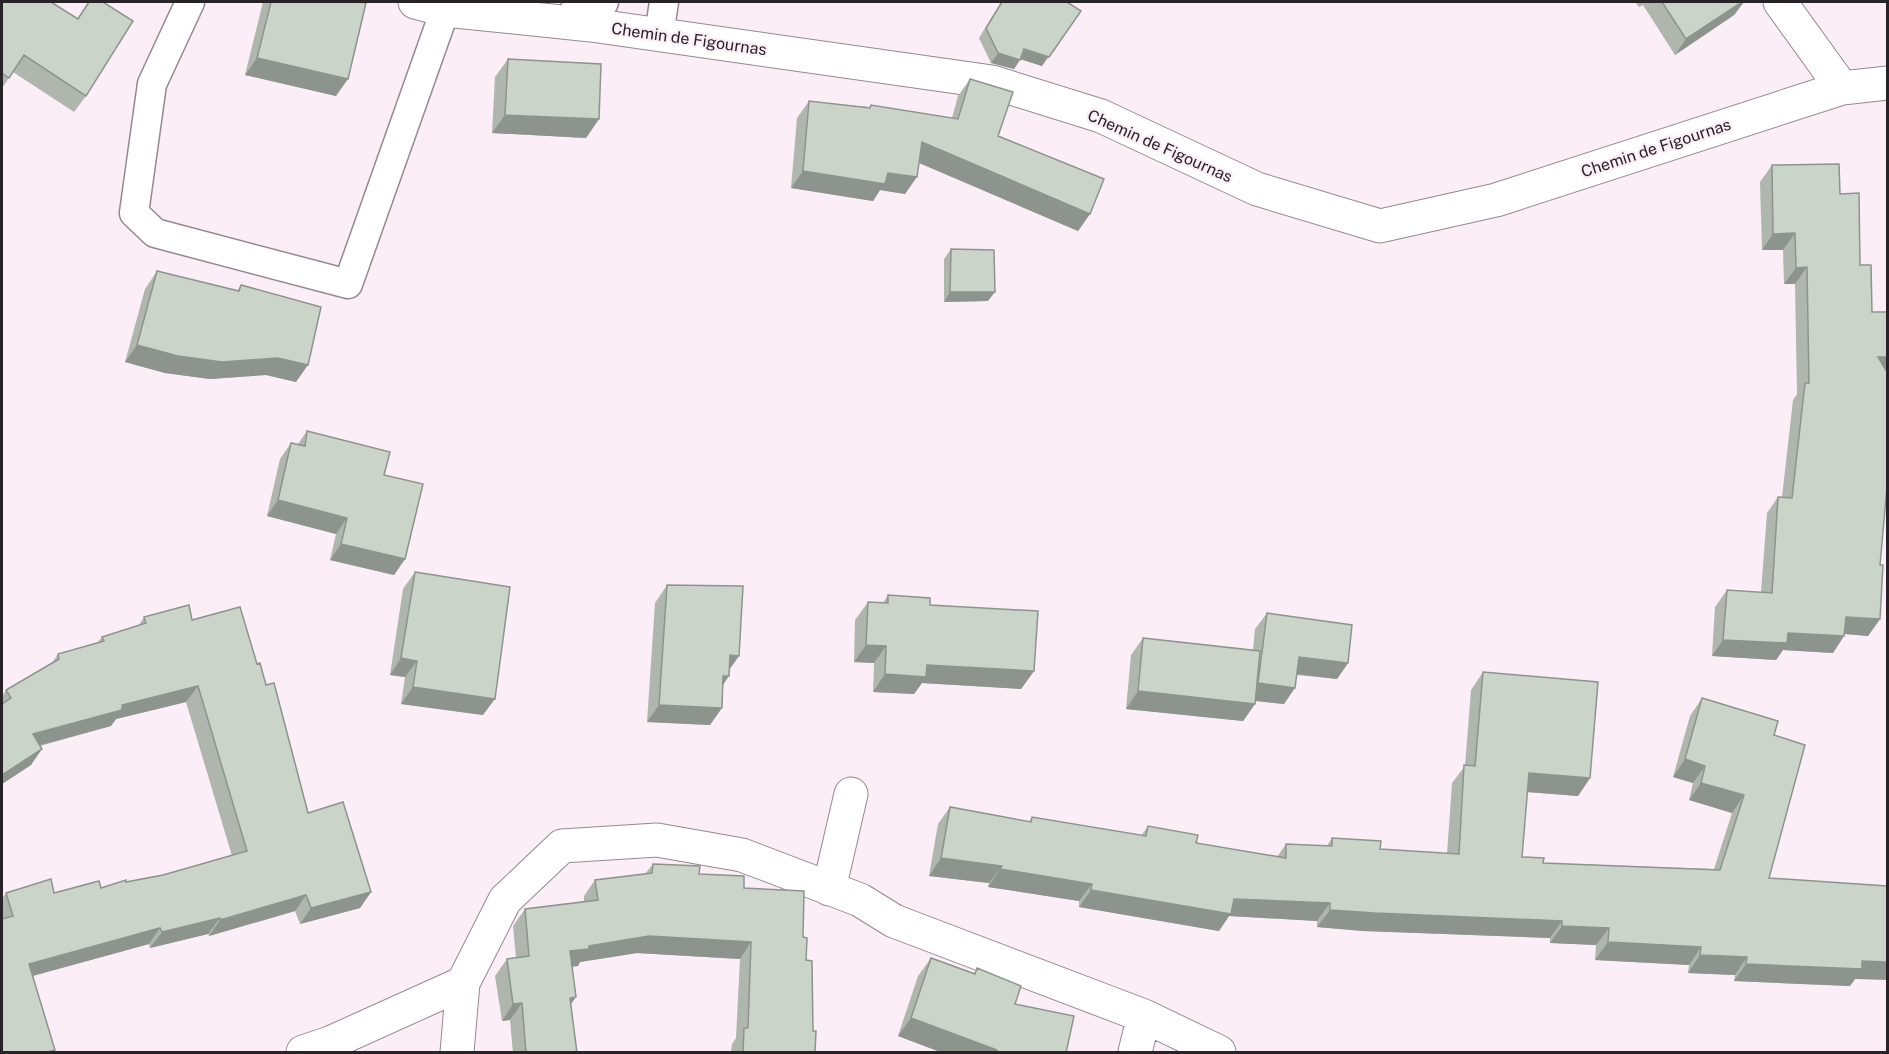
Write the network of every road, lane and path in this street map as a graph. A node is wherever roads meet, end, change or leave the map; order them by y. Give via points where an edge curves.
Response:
1 (190, 2) edge
2 (664, 2) edge
3 (1780, 2) edge
4 (430, 6) edge
5 (585, 13) edge
6 (659, 35) junction
7 (1887, 83) edge
8 (1842, 88) junction
9 (851, 795) dead end
10 (829, 890) junction
11 (463, 983) junction
12 (1144, 1016) junction
13 (303, 1053) edge
14 (457, 1053) edge
15 (1135, 1053) edge
16 (1220, 1053) edge

1 - 4 lane via 152,84 134,213 155,233 348,284
2 - 6 lane
3 - 8 street
4 - 5 street, Chemin de Figournas
5 - 6 street, Chemin de Figournas
6 - 8 street, Chemin de Figournas via 992,82 1101,116 1257,189 1380,226 1496,200
7 - 8 street, Chemin de Figournas
9 - 10 street
10 - 11 street via 742,855 657,840 562,846 506,900
10 - 12 street via 860,900 894,921
11 - 13 street
11 - 14 street
12 - 15 street
12 - 16 street

